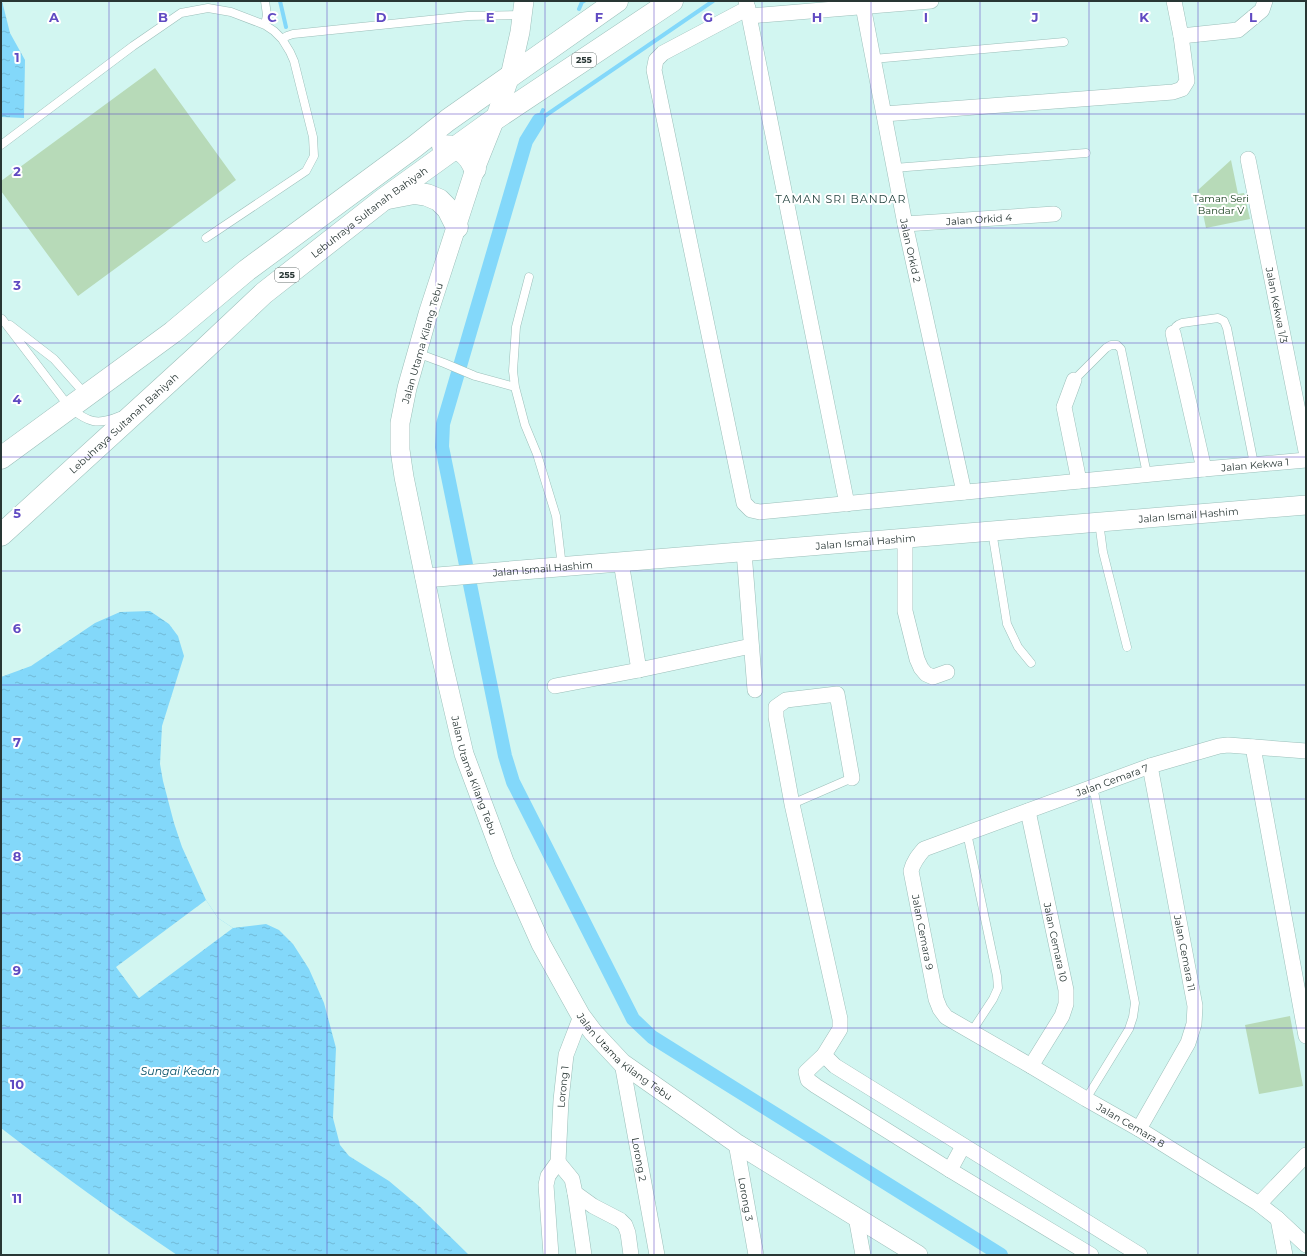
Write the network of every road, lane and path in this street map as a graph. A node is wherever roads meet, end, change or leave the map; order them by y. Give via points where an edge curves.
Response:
1 (265, 1) edge
2 (617, 1) edge
3 (672, 1) edge
4 (931, 1) edge
5 (1174, 1) edge
6 (1266, 1) edge
7 (863, 6) junction
8 (524, 8) edge
9 (748, 8) edge
10 (265, 25) junction
11 (1181, 36) junction
12 (282, 39) junction
13 (1064, 42) dead end
14 (873, 59) junction
15 (510, 76) junction
16 (884, 114) junction
17 (495, 119) junction
18 (1, 145) edge
19 (414, 147) junction
20 (456, 148) junction
21 (1086, 153) dead end
22 (1248, 159) dead end
23 (894, 168) junction
24 (475, 169) junction
25 (384, 199) junction
26 (1054, 214) dead end
27 (905, 224) junction
28 (457, 227) junction
29 (206, 238) dead end
30 (529, 276) dead end
31 (1, 319) edge
32 (1173, 332) joint
33 (417, 353) junction
34 (1074, 380) joint
35 (515, 387) junction
36 (86, 395) junction
37 (144, 405) junction
38 (70, 408) junction
39 (1306, 450) edge
40 (1, 458) edge
41 (1306, 460) edge
42 (1254, 464) junction
43 (1204, 469) junction
44 (1147, 474) junction
45 (1079, 481) junction
46 (964, 492) junction
47 (847, 504) junction
48 (1306, 505) edge
49 (1099, 522) junction
50 (992, 531) junction
51 (1, 535) edge
52 (905, 538) junction
53 (744, 552) junction
54 (621, 562) junction
55 (562, 567) junction
56 (425, 578) junction
57 (752, 646) junction
58 (1127, 647) dead end
59 (1031, 663) dead end
60 (639, 670) junction
61 (946, 672) dead end
62 (555, 686) dead end
63 (755, 690) dead end
64 (1253, 747) junction
65 (1306, 751) edge
66 (1150, 766) junction
67 (852, 778) joint
68 (1093, 786) junction
69 (792, 804) junction
70 (1028, 811) junction
71 (967, 833) junction
72 (924, 849) joint
73 (581, 1016) junction
74 (946, 1017) joint
75 (972, 1031) junction
76 (1306, 1036) edge
77 (824, 1055) junction
78 (622, 1063) junction
79 (1032, 1066) junction
80 (1086, 1099) junction
81 (1139, 1128) junction
82 (736, 1143) junction
83 (963, 1146) junction
84 (1306, 1154) edge
85 (558, 1162) junction
86 (950, 1170) junction
87 (575, 1193) junction
88 (1259, 1204) junction
89 (856, 1217) junction
90 (1278, 1219) junction
91 (1306, 1245) edge
92 (551, 1255) edge
93 (584, 1255) edge
94 (631, 1255) edge
95 (657, 1255) edge
96 (756, 1255) edge
97 (863, 1255) edge
98 (918, 1255) edge
99 (1091, 1255) edge
100 (1140, 1255) edge
101 (1285, 1255) edge

1 - 10 lane
2 - 15 main road
3 - 17 main road, Lebuhraya Sultanah Bahiyah / 255
4 - 7 street
5 - 11 street
6 - 11 street via 1262,10 1238,30
7 - 9 street
7 - 14 street, Jalan Orkid 2
8 - 12 lane via 293,34
8 - 15 street, Jalan Utama Kilang Tebu
9 - 47 street
9 - 47 street, Jalan Kekwa 1 via 663,53 656,60 654,70 744,503 751,510 760,512
10 - 12 lane
10 - 18 lane via 232,12 208,8 181,13
11 - 16 street via 1187,81 1182,89 1173,92
12 - 29 lane via 294,61 313,137 314,156 306,171
13 - 14 lane
14 - 16 street, Jalan Orkid 2
15 - 17 street, Jalan Utama Kilang Tebu
15 - 19 main road
16 - 23 street, Jalan Orkid 2
17 - 20 main road, Lebuhraya Sultanah Bahiyah / 255
17 - 24 street, Jalan Utama Kilang Tebu
19 - 20 main road via 440,145
19 - 36 main road via 247,270 173,332
20 - 24 main road via 469,158
20 - 25 main road, Lebuhraya Sultanah Bahiyah / 255
21 - 23 lane
22 - 39 street, Jalan Kekwa 1/3
23 - 27 street, Jalan Orkid 2
24 - 28 street, Jalan Utama Kilang Tebu
25 - 28 main road via 414,193 427,195 439,200 448,209
25 - 37 main road, Lebuhraya Sultanah Bahiyah / 255 via 264,293
26 - 27 street, Jalan Orkid 4
27 - 46 street, Jalan Orkid 2
28 - 33 street, Jalan Utama Kilang Tebu
30 - 35 lane via 516,328 513,371
31 - 36 lane via 54,358
31 - 38 lane
32 - 42 lane via 1177,325 1182,323 1218,318 1224,321
32 - 43 street
33 - 35 lane via 475,376
33 - 56 street, Jalan Utama Kilang Tebu via 400,423 400,450
34 - 44 lane via 1106,348 1117,345 1121,349
34 - 45 street via 1064,407
35 - 55 lane via 556,516
36 - 38 main road
37 - 38 lane via 111,420 98,422 84,419
37 - 51 main road, Lebuhraya Sultanah Bahiyah / 255
38 - 40 main road
41 - 42 street, Jalan Kekwa 1
42 - 43 street, Jalan Kekwa 1
43 - 44 street, Jalan Kekwa 1
44 - 45 street, Jalan Kekwa 1
45 - 46 street, Jalan Kekwa 1
46 - 47 street, Jalan Kekwa 1
48 - 49 street, Jalan Ismail Hashim
49 - 50 street, Jalan Ismail Hashim
49 - 58 lane via 1103,552
50 - 52 street, Jalan Ismail Hashim
50 - 59 lane via 1007,624 1018,647
52 - 53 street, Jalan Ismail Hashim
52 - 61 street via 905,611 917,659 926,674 933,677
53 - 54 street, Jalan Ismail Hashim
53 - 57 street
54 - 55 street, Jalan Ismail Hashim
54 - 60 street
55 - 56 street, Jalan Ismail Hashim
56 - 73 street, Jalan Utama Kilang Tebu via 464,754 476,788 504,861 541,944
57 - 60 street
57 - 63 street
60 - 62 street
64 - 65 street, Jalan Cemara 7
64 - 66 street, Jalan Cemara 7 via 1219,746
64 - 76 street
66 - 68 street, Jalan Cemara 7
66 - 81 street, Jalan Cemara 11 via 1194,1006 1194,1024 1188,1043
67 - 69 lane
67 - 69 street via 837,694 786,700 776,707 776,717
68 - 70 street, Jalan Cemara 7
68 - 80 lane via 1135,1003 1134,1017 1129,1029
69 - 77 street via 840,1019 840,1029
70 - 71 street, Jalan Cemara 7
70 - 79 street, Jalan Cemara 10 via 1066,990 1066,1004 1062,1016
71 - 72 street, Jalan Cemara 7
71 - 75 lane via 998,988
72 - 74 street, Jalan Cemara 9 via 910,871 936,999
73 - 78 street, Jalan Utama Kilang Tebu
73 - 85 street, Lorong 1 via 566,1055
74 - 75 street, Jalan Cemara 8
75 - 79 street, Jalan Cemara 8
77 - 83 street via 835,1066
77 - 86 street via 806,1072 808,1080
78 - 82 street, Jalan Utama Kilang Tebu
78 - 95 street, Lorong 2
79 - 80 street, Jalan Cemara 8
80 - 81 street, Jalan Cemara 8
81 - 88 street, Jalan Cemara 8
82 - 89 street, Jalan Utama Kilang Tebu
82 - 96 street, Lorong 3
83 - 86 street
83 - 100 street
84 - 88 street
85 - 87 street via 572,1179
85 - 92 street, Lorong 1 via 548,1176 546,1184
86 - 99 street
87 - 93 street
87 - 94 street via 620,1220 628,1233
88 - 90 street, Jalan Cemara 8
89 - 97 street
89 - 98 street, Jalan Utama Kilang Tebu
90 - 91 street, Jalan Cemara 8
90 - 101 street

